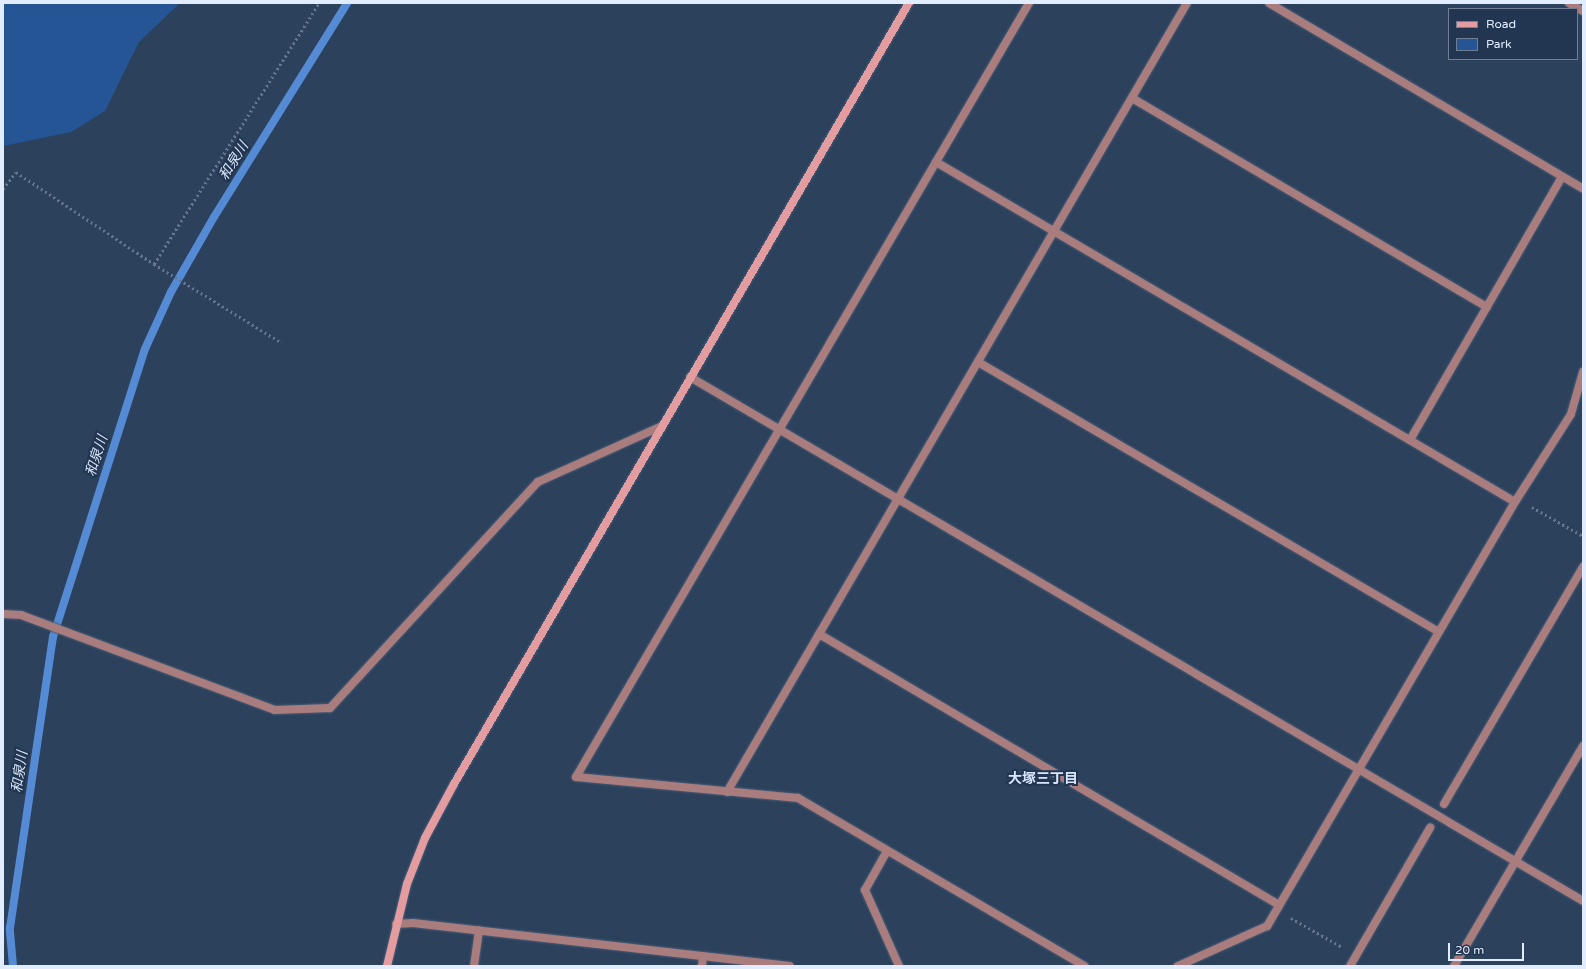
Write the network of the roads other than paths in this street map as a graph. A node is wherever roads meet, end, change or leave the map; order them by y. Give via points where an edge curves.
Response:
1 (909, 3) edge
2 (1029, 3) edge
3 (1187, 3) edge
4 (1269, 3) edge
5 (1569, 3) edge
6 (1578, 8) edge
7 (1132, 98) junction
8 (936, 162) junction
9 (1562, 177) junction
10 (1583, 189) edge
11 (1054, 232) junction
12 (1487, 307) junction
13 (978, 362) junction
14 (1583, 372) edge
15 (690, 377) junction
16 (662, 426) junction
17 (780, 430) junction
18 (1410, 440) junction
19 (898, 499) junction
20 (1515, 502) junction
21 (1583, 567) edge
22 (3, 614) edge
23 (1439, 632) junction
24 (819, 634) junction
25 (1583, 746) edge
26 (1358, 769) junction
27 (727, 792) junction
28 (1444, 804) dead end
29 (1430, 828) dead end
30 (887, 851) junction
31 (1516, 862) junction
32 (1583, 901) edge
33 (1278, 907) junction
34 (396, 924) junction
35 (479, 930) junction
36 (703, 956) junction
37 (387, 966) edge
38 (474, 966) edge
39 (702, 966) edge
40 (790, 966) edge
41 (899, 966) edge
42 (1084, 966) edge
43 (1178, 966) edge
44 (1350, 966) edge
45 (1454, 966) edge

1 - 15 street
2 - 8 street
3 - 7 street
4 - 9 street
5 - 6 street
7 - 11 street
7 - 12 street
8 - 11 street
8 - 17 street
9 - 10 street
9 - 12 street
11 - 13 street
11 - 18 street
12 - 18 street
13 - 19 street
13 - 23 street
14 - 20 street via 1571,414
15 - 16 street
15 - 17 street
16 - 22 street via 538,482 330,708 275,710 21,615
16 - 34 street via 450,791 425,838 407,884
17 - 19 street
17 - 27 street via 576,777
18 - 20 street
19 - 24 street
19 - 26 street
20 - 23 street
21 - 28 street
23 - 26 street
24 - 27 street
24 - 33 street
25 - 31 street
26 - 31 street
26 - 33 street
27 - 30 street via 798,798
29 - 44 street
30 - 41 street via 865,890
30 - 42 street
31 - 32 street
31 - 45 street
33 - 43 street via 1267,926
34 - 35 street via 413,922
34 - 37 street
35 - 36 street
35 - 38 street
36 - 39 street
36 - 40 street

